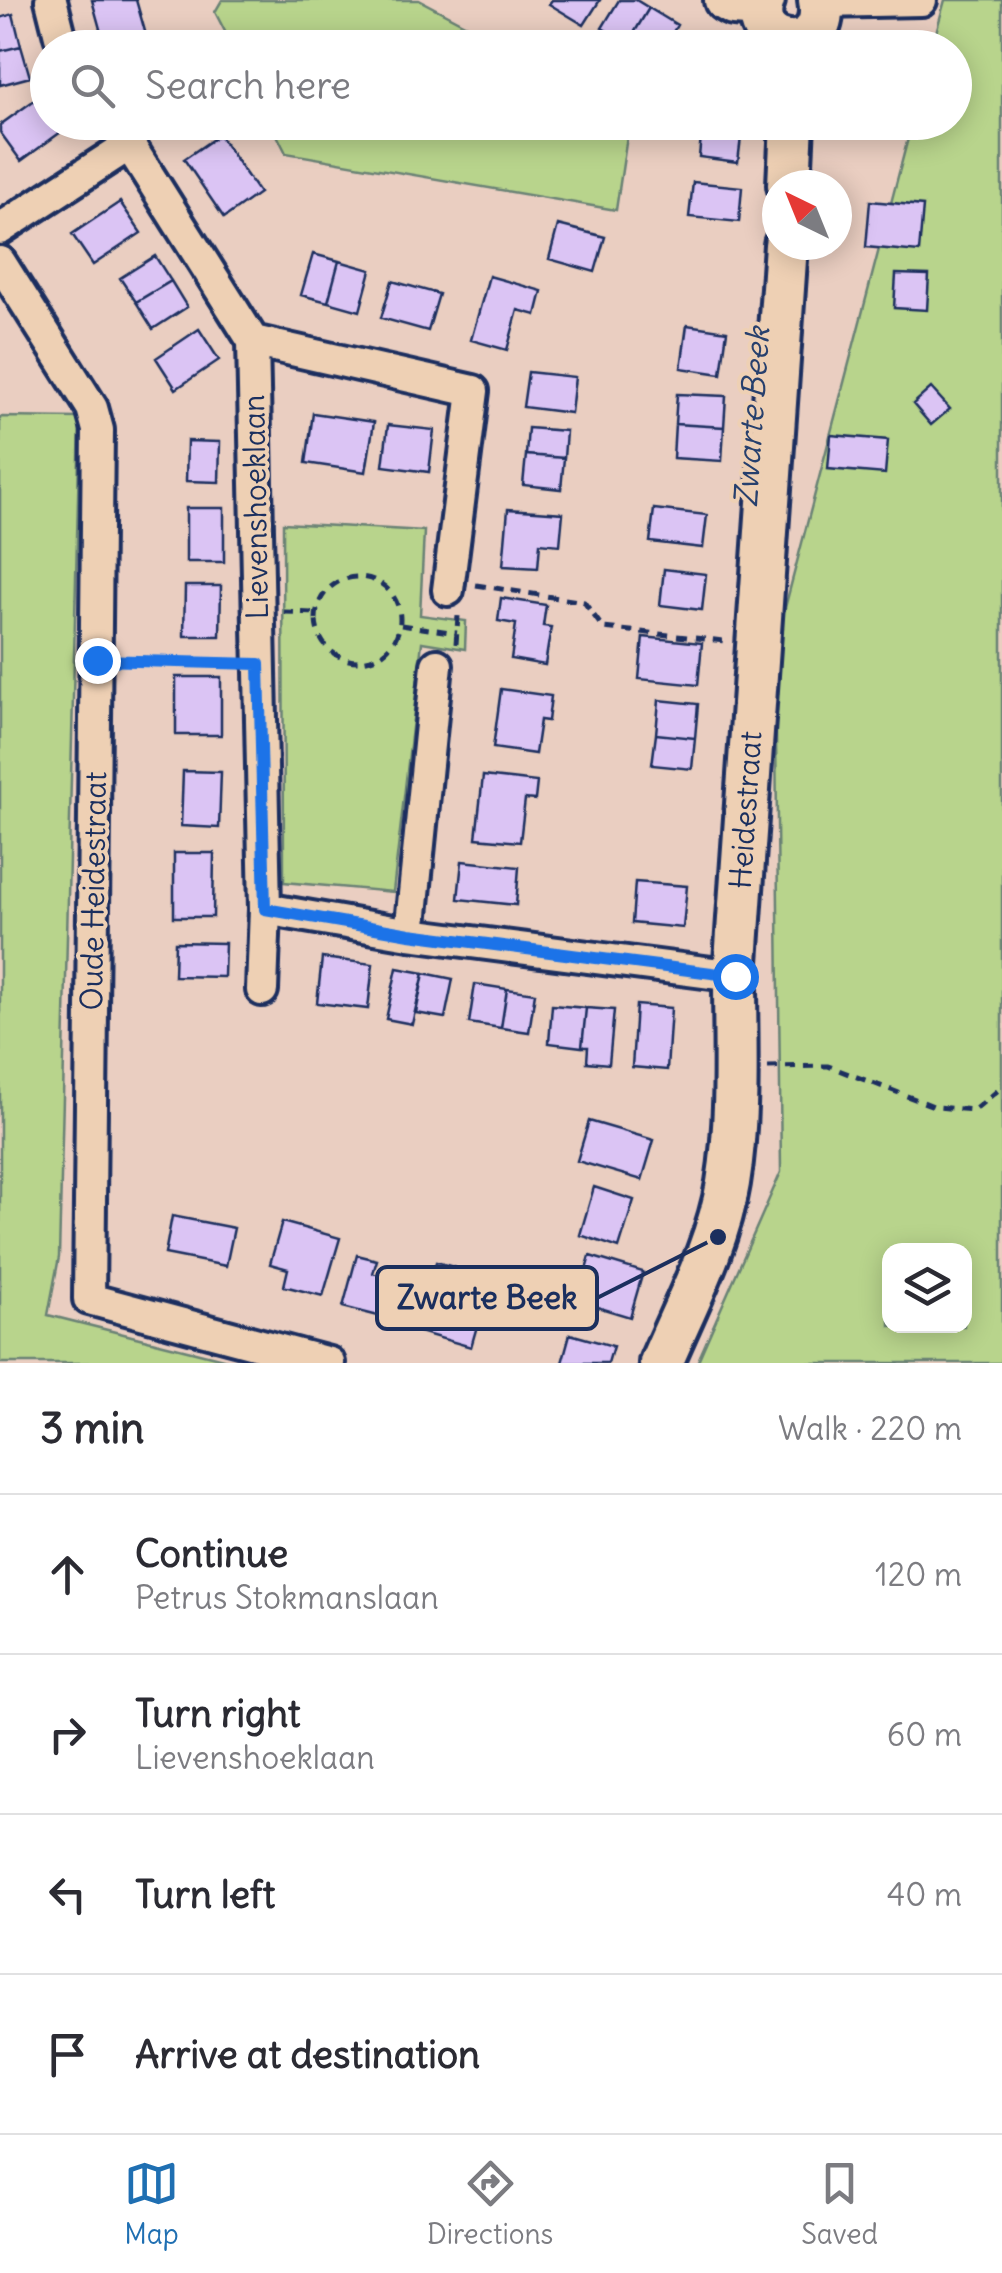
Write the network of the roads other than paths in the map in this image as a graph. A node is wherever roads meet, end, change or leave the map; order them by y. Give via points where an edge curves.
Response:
1 (51, 0) edge
2 (921, 0) edge
3 (821, 1) edge
4 (750, 2) edge
5 (58, 30) edge
6 (766, 30) edge
7 (816, 30) edge
8 (114, 140) edge
9 (126, 140) edge
10 (791, 140) edge
11 (790, 170) edge
12 (0, 229) edge
13 (785, 260) edge
14 (0, 262) edge
15 (252, 341) junction
16 (448, 590) road end
17 (437, 665) road end
18 (265, 909) junction
19 (410, 934) junction
20 (735, 976) junction
21 (262, 990) dead end
22 (328, 1363) edge
23 (661, 1363) edge

1 - 5 street
2 - 3 street
3 - 7 street
4 - 6 street
8 - 12 street
9 - 15 street
10 - 11 street
13 - 20 street, Heidestraat
14 - 22 street, Oude Heidestraat via 92,408 98,430 89,1299
15 - 16 street via 473,391
15 - 18 street, Lievenshoeklaan
17 - 19 street
18 - 19 street
18 - 21 street, Lievenshoeklaan
19 - 20 street
20 - 23 street, Heidestraat via 728,1184

